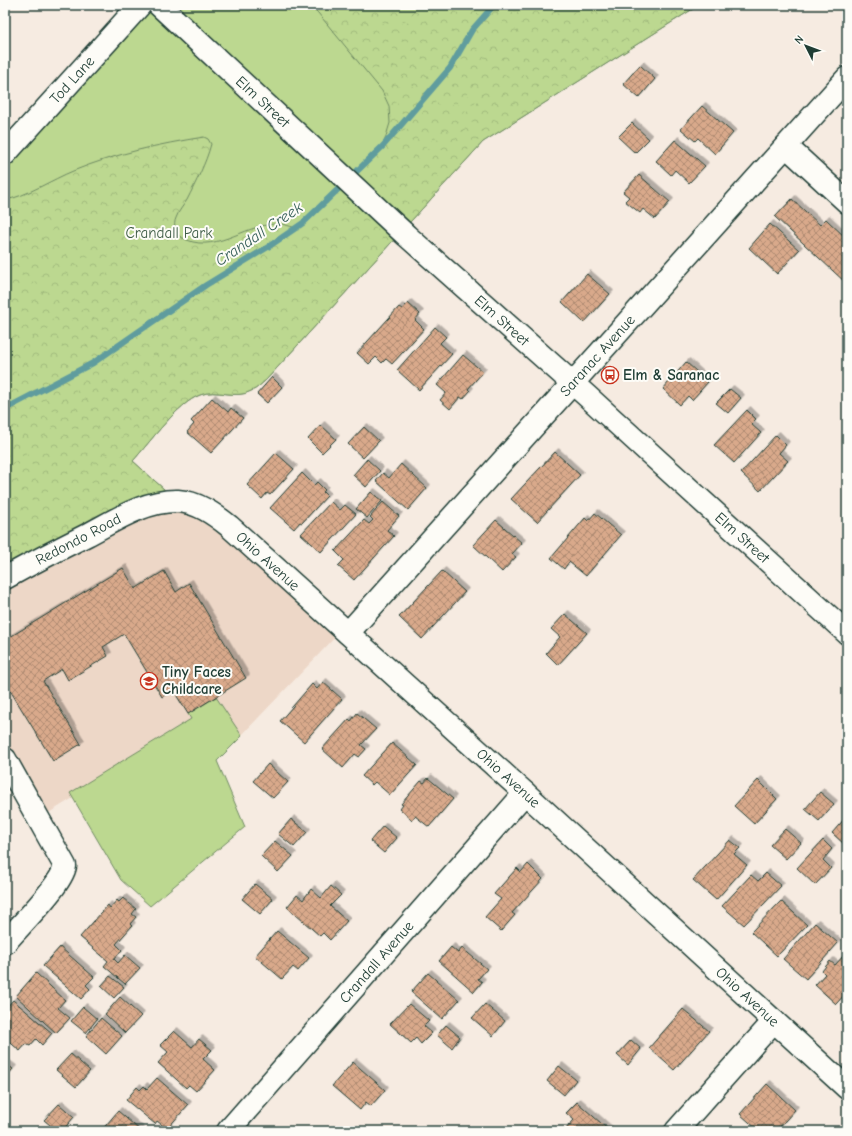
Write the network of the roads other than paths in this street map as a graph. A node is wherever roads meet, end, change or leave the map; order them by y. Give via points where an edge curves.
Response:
1 (140, 5) edge
2 (159, 5) edge
3 (847, 78) edge
4 (786, 146) junction
5 (5, 154) edge
6 (847, 202) edge
7 (572, 383) junction
8 (153, 504) joint
9 (5, 578) edge
10 (348, 633) junction
11 (847, 634) edge
12 (5, 759) edge
13 (525, 793) junction
14 (5, 943) edge
15 (774, 1021) junction
16 (847, 1088) edge
17 (228, 1131) edge
18 (676, 1131) edge

1 - 5 street, Tod Lane
2 - 7 street, Elm Street via 407,236
3 - 4 street, Saranac Avenue
4 - 6 street
4 - 7 street, Saranac Avenue
7 - 10 street, Saranac Avenue
7 - 11 street, Elm Street
8 - 9 street, Redondo Road via 132,512
8 - 10 street, Ohio Avenue via 177,501 195,504 208,511 229,526
10 - 13 street, Ohio Avenue
12 - 14 street via 65,866 64,873 55,886
13 - 15 street, Ohio Avenue
13 - 17 street, Crandall Avenue
15 - 16 street, Ohio Avenue
15 - 18 street

